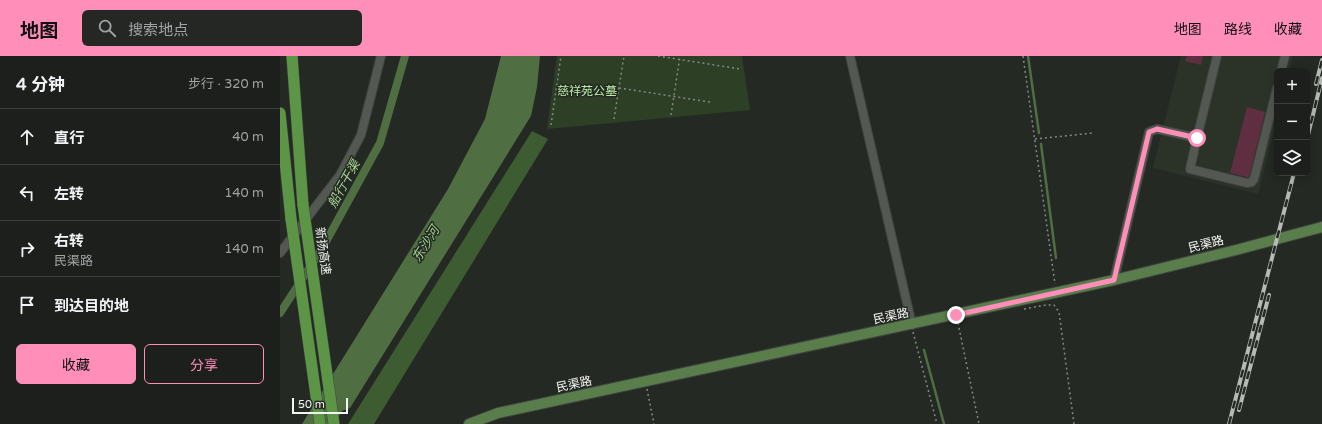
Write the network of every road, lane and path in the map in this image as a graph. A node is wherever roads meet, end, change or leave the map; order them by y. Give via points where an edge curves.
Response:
1 (292, 56) edge
2 (380, 56) edge
3 (561, 56) edge
4 (624, 56) edge
5 (658, 56) edge
6 (680, 56) edge
7 (850, 56) edge
8 (1023, 56) edge
9 (1217, 56) edge
10 (1285, 56) edge
11 (679, 60) junction
12 (1282, 68) edge
13 (740, 69) dead end
14 (619, 88) junction
15 (674, 96) junction
16 (1274, 100) edge
17 (710, 102) dead end
18 (280, 113) edge
19 (671, 115) dead end
20 (614, 119) dead end
21 (551, 125) dead end
22 (1093, 133) dead end
23 (1197, 138) junction
24 (1034, 139) junction
25 (1320, 227) edge
26 (280, 253) edge
27 (1114, 280) junction
28 (1056, 293) junction
29 (1016, 302) junction
30 (956, 315) junction
31 (912, 325) junction
32 (646, 381) junction
33 (320, 424) edge
34 (334, 424) edge
35 (469, 424) edge
36 (654, 424) edge
37 (937, 424) edge
38 (979, 424) edge
39 (1074, 424) edge

1 - 34 highway, 新扬高速, bridge via 303,205
2 - 26 street via 361,135 340,175
3 - 21 path
4 - 14 path
5 - 11 path
6 - 11 path
7 - 31 street
8 - 24 path
9 - 23 street
10 - 12 street
11 - 13 path
11 - 15 path
14 - 15 path
14 - 20 path
15 - 17 path
15 - 19 path
16 - 23 street via 1252,182 1247,184 1190,169
18 - 33 highway, bridge via 291,219
22 - 24 path
23 - 27 street via 1157,129 1149,132
24 - 28 path
25 - 27 main road, 民渠路
27 - 28 main road, 民渠路
28 - 29 main road, 民渠路
29 - 30 main road, 民渠路
29 - 39 path via 1021,309 1054,305 1059,312
30 - 31 main road, 民渠路
30 - 38 path
31 - 32 main road, 民渠路
31 - 37 path
32 - 35 main road, 民渠路 via 498,413
32 - 36 path

